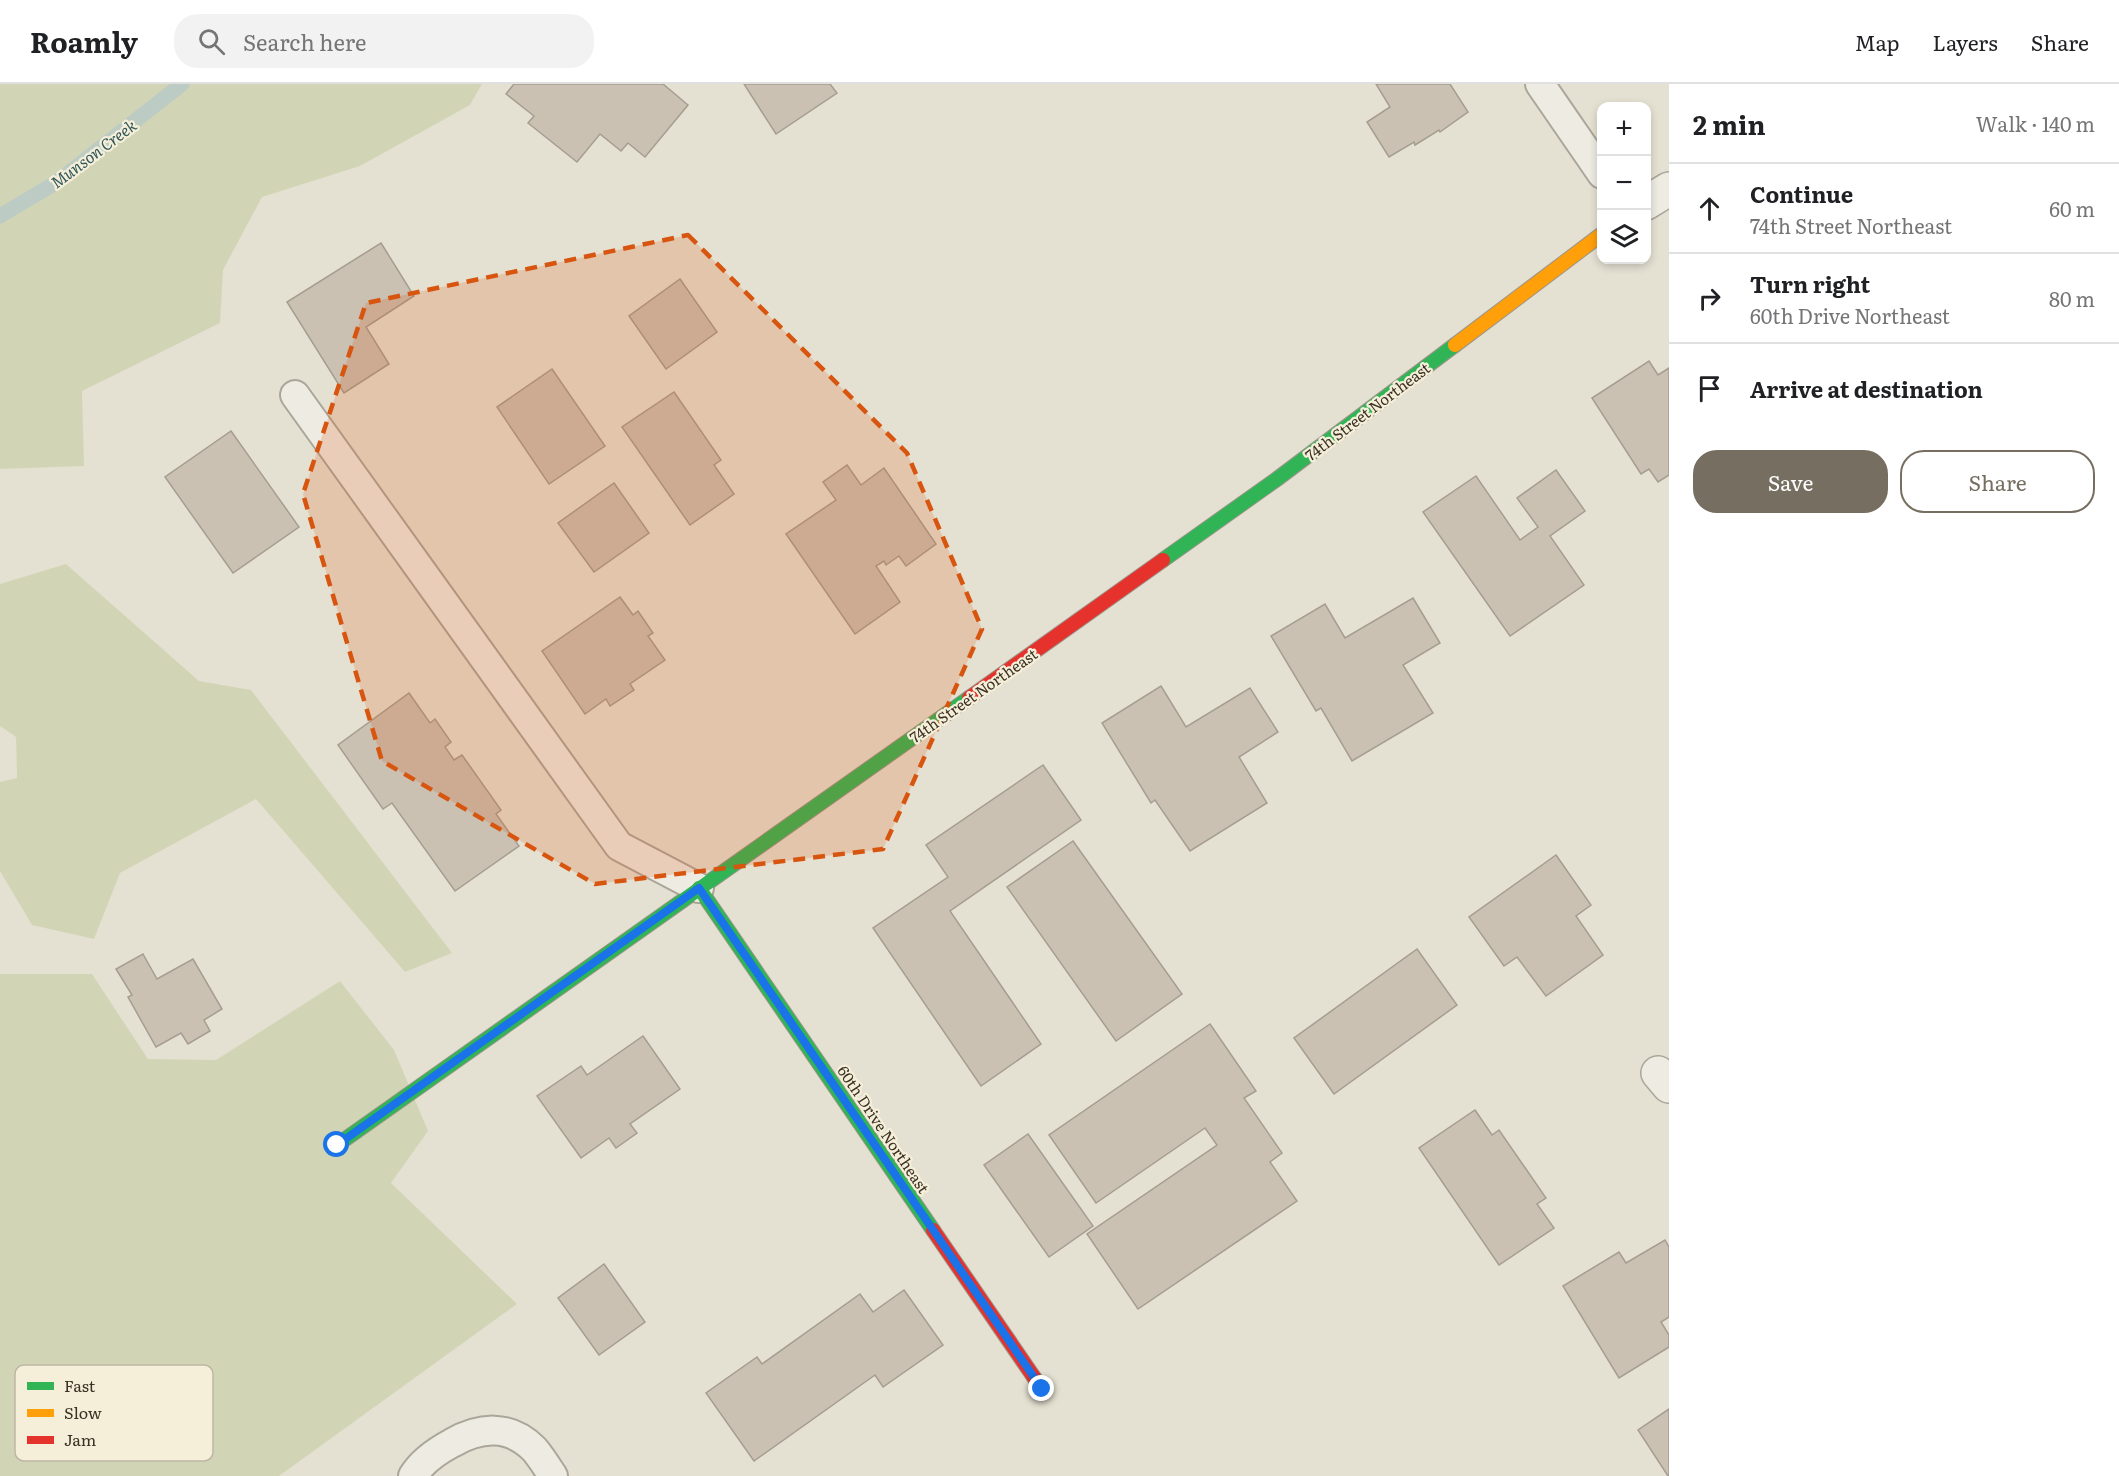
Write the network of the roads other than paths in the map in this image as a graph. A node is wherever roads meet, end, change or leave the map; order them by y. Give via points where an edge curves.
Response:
1 (1540, 84) edge
2 (1597, 167) edge
3 (1669, 189) edge
4 (1651, 200) edge
5 (1597, 238) edge
6 (295, 395) dead end
7 (699, 888) junction
8 (337, 1145) dead end
9 (1042, 1389) dead end
10 (413, 1476) edge
11 (553, 1476) edge

1 - 2 lane
3 - 4 street
5 - 7 street, 74th Street Northeast via 1277,479
6 - 7 lane via 619,846
7 - 8 street, 74th Street Northeast
7 - 9 street, 60th Drive Northeast
10 - 11 lane via 443,1448 481,1430 498,1430 523,1440 535,1450

